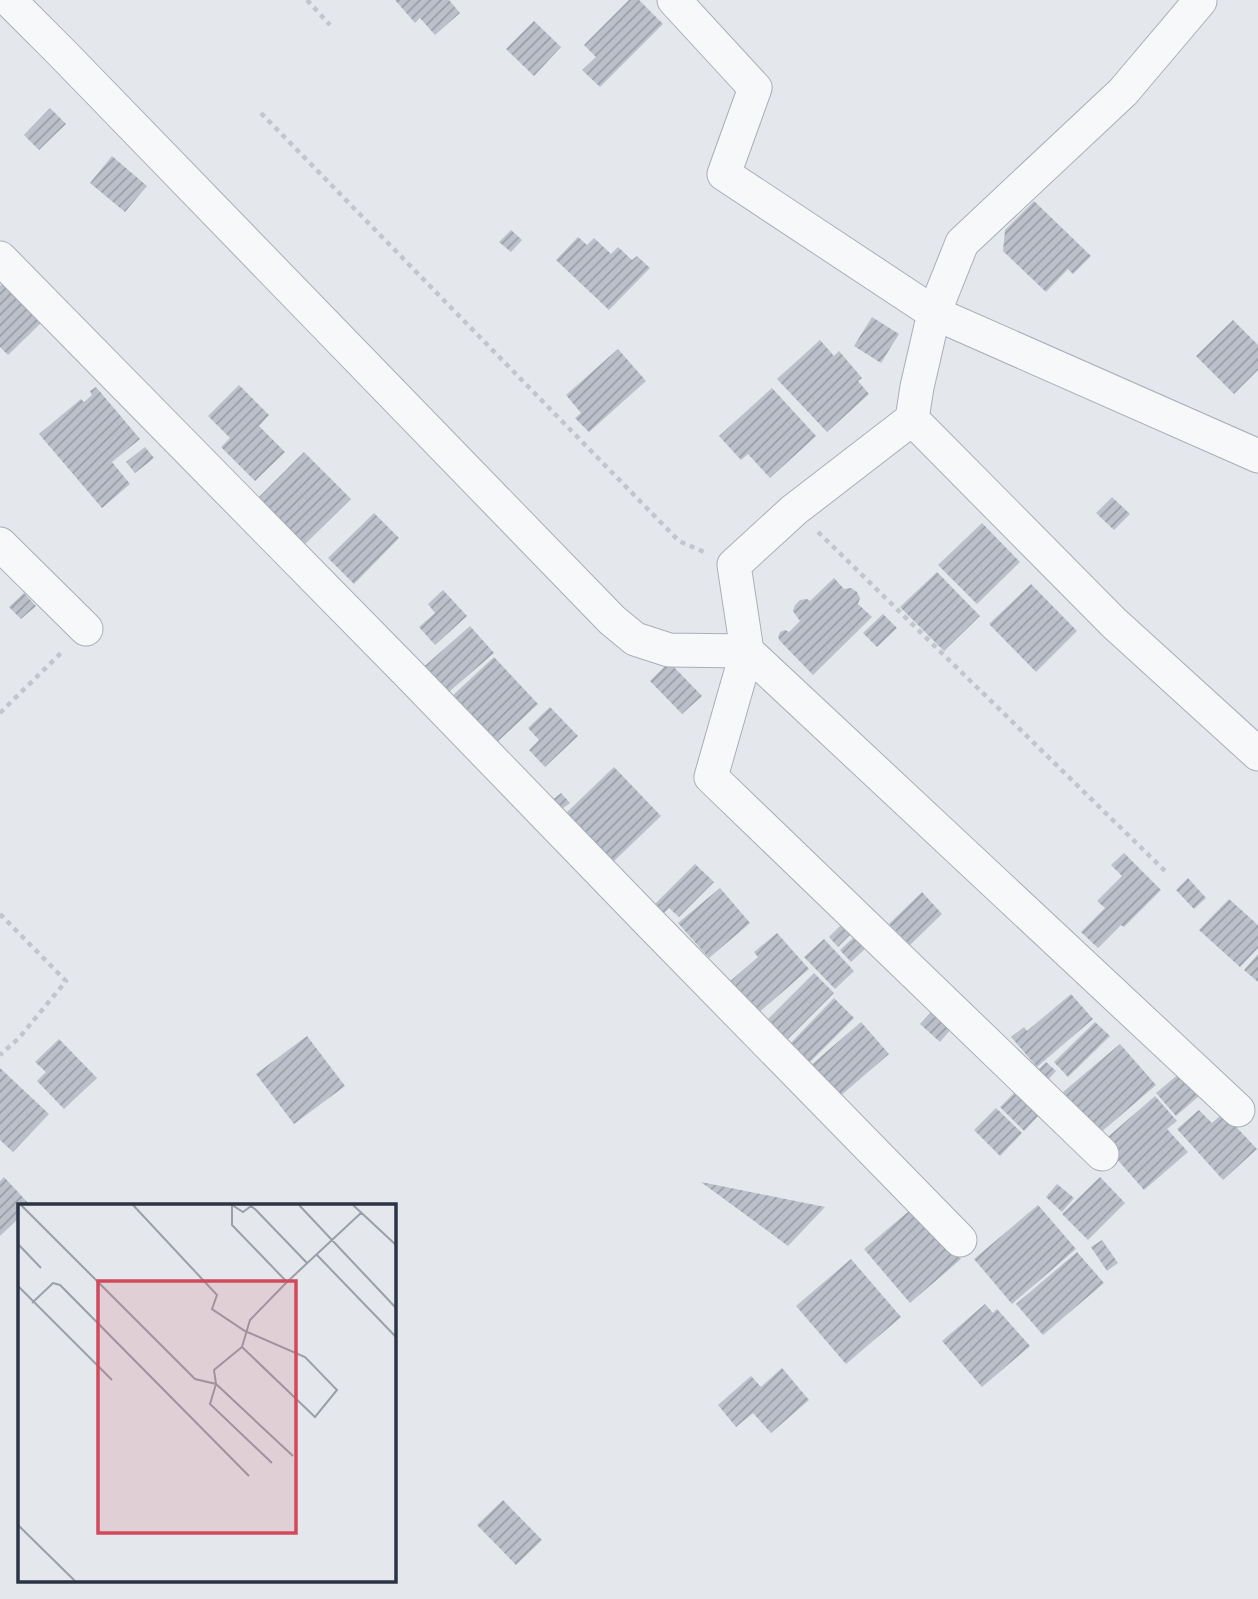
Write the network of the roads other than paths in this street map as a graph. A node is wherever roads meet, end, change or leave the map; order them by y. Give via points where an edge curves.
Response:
1 (9, 0) edge
2 (674, 0) edge
3 (1200, 1) edge
4 (0, 258) edge
5 (934, 313) junction
6 (912, 419) junction
7 (1258, 456) edge
8 (0, 544) edge
9 (86, 629) road end
10 (747, 652) junction
11 (1258, 754) edge
12 (1238, 1110) dead end
13 (1102, 1154) dead end
14 (960, 1240) dead end

1 - 10 street via 612,620 635,639 669,650
2 - 5 street via 755,88 724,174
3 - 5 street via 1123,92 962,243
4 - 14 street
5 - 6 street
5 - 7 street
6 - 10 street via 794,510 734,565
6 - 11 street via 1114,623
8 - 9 street
10 - 12 street
10 - 13 street via 711,777

